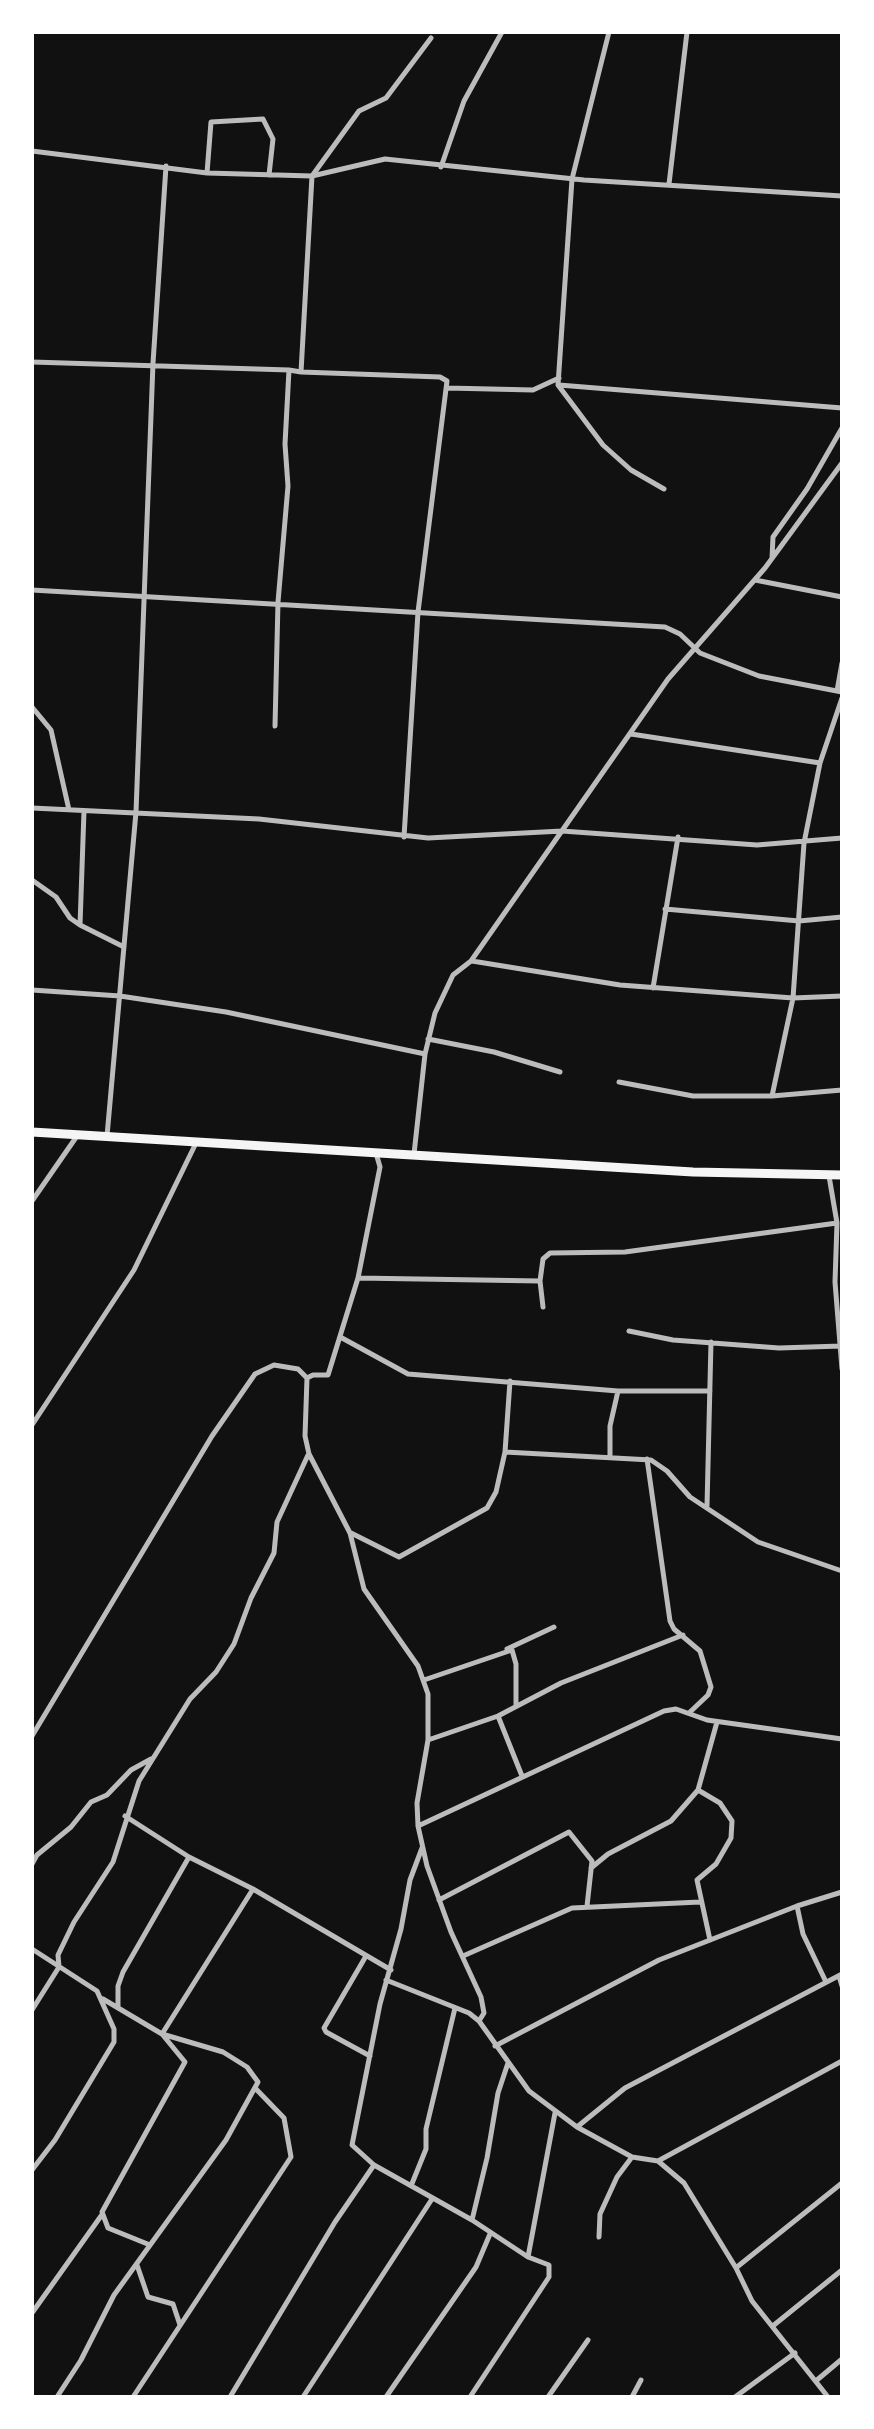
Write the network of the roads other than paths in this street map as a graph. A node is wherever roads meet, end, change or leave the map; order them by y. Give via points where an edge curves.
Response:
1 (502, 32) edge
2 (609, 32) edge
3 (687, 32) edge
4 (431, 38) dead end
5 (32, 151) edge
6 (166, 166) junction
7 (441, 167) junction
8 (207, 173) junction
9 (269, 175) junction
10 (312, 176) junction
11 (572, 179) junction
12 (669, 184) junction
13 (842, 196) edge
14 (32, 362) edge
15 (153, 363) junction
16 (289, 370) junction
17 (301, 372) junction
18 (559, 381) junction
19 (447, 388) junction
20 (842, 408) edge
21 (842, 428) edge
22 (842, 463) edge
23 (664, 489) dead end
24 (772, 559) junction
25 (755, 580) junction
26 (32, 590) edge
27 (146, 595) junction
28 (842, 597) edge
29 (278, 602) junction
30 (418, 612) junction
31 (696, 647) junction
32 (842, 663) edge
33 (840, 691) edge
34 (842, 698) edge
35 (32, 707) edge
36 (275, 726) dead end
37 (630, 734) junction
38 (820, 763) junction
39 (32, 808) edge
40 (69, 810) junction
41 (84, 811) junction
42 (136, 812) junction
43 (562, 831) junction
44 (404, 837) junction
45 (678, 837) junction
46 (842, 838) edge
47 (804, 843) junction
48 (32, 880) edge
49 (665, 909) junction
50 (842, 917) edge
51 (799, 921) junction
52 (80, 925) junction
53 (124, 947) junction
54 (471, 961) junction
55 (653, 988) junction
56 (32, 990) edge
57 (120, 996) junction
58 (842, 996) edge
59 (793, 998) junction
60 (428, 1039) junction
61 (425, 1054) junction
62 (560, 1072) dead end
63 (619, 1082) dead end
64 (842, 1090) edge
65 (772, 1096) junction
66 (32, 1132) edge
67 (78, 1135) junction
68 (107, 1136) junction
69 (197, 1142) junction
70 (375, 1152) junction
71 (414, 1154) junction
72 (842, 1175) edge
73 (829, 1176) junction
74 (32, 1201) edge
75 (837, 1223) junction
76 (358, 1278) junction
77 (540, 1281) junction
78 (543, 1307) dead end
79 (629, 1331) dead end
80 (342, 1338) junction
81 (711, 1342) junction
82 (841, 1346) edge
83 (842, 1369) edge
84 (307, 1378) junction
85 (510, 1381) junction
86 (618, 1391) junction
87 (710, 1391) junction
88 (32, 1425) edge
89 (505, 1452) junction
90 (309, 1454) junction
91 (610, 1455) junction
92 (647, 1459) junction
93 (707, 1506) junction
94 (350, 1533) junction
95 (842, 1571) edge
96 (554, 1627) dead end
97 (683, 1635) junction
98 (506, 1649) junction
99 (424, 1680) junction
100 (516, 1706) junction
101 (689, 1713) junction
102 (498, 1716) junction
103 (717, 1722) junction
104 (32, 1736) edge
105 (842, 1739) edge
106 (428, 1740) junction
107 (152, 1758) junction
108 (522, 1776) junction
109 (698, 1790) junction
110 (125, 1816) junction
111 (418, 1826) junction
112 (422, 1848) junction
113 (189, 1857) junction
114 (32, 1864) edge
115 (591, 1868) junction
116 (253, 1889) junction
117 (842, 1892) edge
118 (439, 1900) junction
119 (700, 1902) junction
120 (587, 1906) junction
121 (797, 1906) junction
122 (710, 1940) junction
123 (32, 1949) edge
124 (366, 1956) junction
125 (463, 1956) junction
126 (59, 1967) junction
127 (391, 1970) junction
128 (841, 1975) edge
129 (386, 1980) junction
130 (826, 1982) junction
131 (842, 1986) edge
132 (103, 1999) junction
133 (118, 2006) junction
134 (455, 2008) junction
135 (32, 2010) edge
136 (479, 2021) junction
137 (162, 2034) junction
138 (495, 2046) junction
139 (370, 2057) junction
140 (842, 2061) edge
141 (508, 2063) junction
142 (256, 2089) junction
143 (555, 2113) junction
144 (577, 2127) junction
145 (632, 2157) junction
146 (658, 2161) junction
147 (374, 2165) junction
148 (32, 2170) edge
149 (842, 2183) edge
150 (411, 2186) junction
151 (432, 2199) junction
152 (101, 2216) junction
153 (472, 2220) junction
154 (490, 2234) junction
155 (599, 2237) dead end
156 (150, 2245) junction
157 (528, 2257) junction
158 (137, 2265) junction
159 (736, 2268) junction
160 (842, 2270) edge
161 (32, 2313) edge
162 (180, 2325) junction
163 (774, 2325) junction
164 (588, 2340) dead end
165 (795, 2353) junction
166 (842, 2359) edge
167 (641, 2380) dead end
168 (817, 2380) junction
169 (57, 2397) edge
170 (133, 2397) edge
171 (230, 2397) edge
172 (303, 2397) edge
173 (386, 2397) edge
174 (470, 2397) edge
175 (548, 2397) edge
176 (632, 2397) edge
177 (735, 2397) edge
178 (828, 2397) edge

1 - 7 street via 468,92
2 - 11 street
3 - 12 street
4 - 10 street via 386,98 359,111
5 - 6 street
6 - 8 street
6 - 15 street
7 - 10 street via 385,159
7 - 11 street
8 - 9 street
8 - 9 street via 211,122 263,119 273,139
9 - 10 street
10 - 17 street
11 - 12 street
11 - 18 street
12 - 13 street
14 - 15 street
15 - 16 street
15 - 27 street
16 - 17 street
16 - 29 street via 288,486
17 - 19 street via 440,377
18 - 19 street via 533,390
18 - 20 street
18 - 23 street via 603,445
19 - 30 street
21 - 24 street via 773,537
22 - 24 street
24 - 25 street
25 - 28 street
25 - 31 street
26 - 27 street
27 - 29 street
27 - 42 street
29 - 30 street
29 - 36 street
30 - 31 street via 665,627
30 - 44 street
31 - 33 street via 759,676
31 - 37 street
32 - 33 street
34 - 38 street
35 - 40 street via 51,730
37 - 38 street
37 - 43 street
38 - 47 street
39 - 40 street
40 - 41 street
41 - 42 street
41 - 52 street
42 - 44 street via 259,819
42 - 53 street
43 - 44 street
43 - 45 street
43 - 54 street
45 - 47 street via 757,845
45 - 49 street
46 - 47 street
47 - 51 street
48 - 52 street via 56,897
49 - 51 street
49 - 55 street
50 - 51 street
51 - 59 street
52 - 53 street
53 - 57 street
54 - 55 street
54 - 60 street via 453,975
55 - 59 street
56 - 57 street
57 - 61 street via 226,1012
57 - 68 street
58 - 59 street
59 - 65 street
60 - 61 street
60 - 62 street
61 - 71 street
63 - 65 street via 693,1096
64 - 65 street
66 - 67 highway
67 - 68 highway
67 - 74 street
68 - 69 highway
69 - 70 highway
69 - 88 street via 134,1270
70 - 71 highway
70 - 76 street via 380,1167
71 - 73 highway
72 - 73 highway
73 - 75 street
75 - 77 street via 625,1252 550,1253 543,1259
75 - 82 street
76 - 77 street
76 - 80 street
77 - 78 street
79 - 81 street
80 - 84 street via 328,1375
80 - 85 street via 408,1374
81 - 82 street
81 - 87 street
82 - 83 street
84 - 90 street
84 - 104 street via 298,1369 279,1365 255,1374 200,1454
85 - 86 street
85 - 89 street
86 - 87 street
86 - 91 street
87 - 93 street
89 - 91 street
89 - 94 street via 487,1508 406,1555 392,1554
90 - 94 street
90 - 107 street via 277,1522 274,1553 234,1644
91 - 92 street
92 - 93 street
92 - 97 street via 670,1621
93 - 95 street via 758,1542
94 - 99 street via 364,1589
96 - 98 street
97 - 100 street
97 - 101 street via 700,1651 711,1687
98 - 99 street
98 - 100 street via 512,1650 516,1664
99 - 106 street
100 - 102 street
101 - 103 street
101 - 108 street via 664,1711
102 - 106 street
102 - 108 street
103 - 105 street
103 - 109 street
106 - 111 street
107 - 110 street
107 - 114 street via 91,1802
108 - 111 street
109 - 115 street via 671,1821
109 - 119 street via 720,1803 732,1821 731,1838 716,1864 697,1880
110 - 113 street
110 - 126 street via 113,1862 74,1922 58,1955
111 - 112 street
112 - 118 street
112 - 127 street
113 - 116 street
113 - 133 street via 123,1972
115 - 118 street via 588,1854 566,1832
115 - 120 street
116 - 124 street
116 - 137 street
117 - 121 street
118 - 125 street
119 - 120 street
119 - 122 street
120 - 125 street via 559,1912
121 - 122 street
121 - 130 street via 803,1934
122 - 138 street via 638,1969
123 - 126 street
124 - 127 street
124 - 139 street via 324,2028
125 - 136 street via 481,1997 484,2013
126 - 132 street
126 - 135 street
127 - 129 street
128 - 130 street
128 - 131 street
129 - 134 street
129 - 139 street
130 - 144 street via 625,2088
132 - 133 street
132 - 148 street via 114,2042
133 - 137 street
134 - 136 street
134 - 150 street via 426,2129 426,2149
136 - 138 street
137 - 142 street via 223,2052 254,2074
137 - 152 street via 185,2062
138 - 141 street
139 - 147 street via 352,2145
140 - 146 street
141 - 143 street
141 - 153 street
142 - 156 street
142 - 162 street via 284,2118 291,2157
143 - 144 street
143 - 157 street
144 - 145 street
145 - 146 street
145 - 155 street via 600,2214
146 - 159 street via 684,2183
147 - 150 street
147 - 171 street
149 - 159 street
150 - 151 street
151 - 153 street
151 - 172 street
152 - 156 street via 108,2228
152 - 161 street
153 - 154 street
154 - 157 street
154 - 173 street via 476,2267
156 - 158 street
157 - 174 street via 549,2265 549,2277
158 - 162 street via 148,2297 173,2304
158 - 169 street via 114,2295
159 - 163 street via 752,2301
160 - 163 street
162 - 170 street
163 - 165 street
164 - 175 street
165 - 168 street
165 - 177 street
166 - 168 street
167 - 176 street
168 - 178 street

